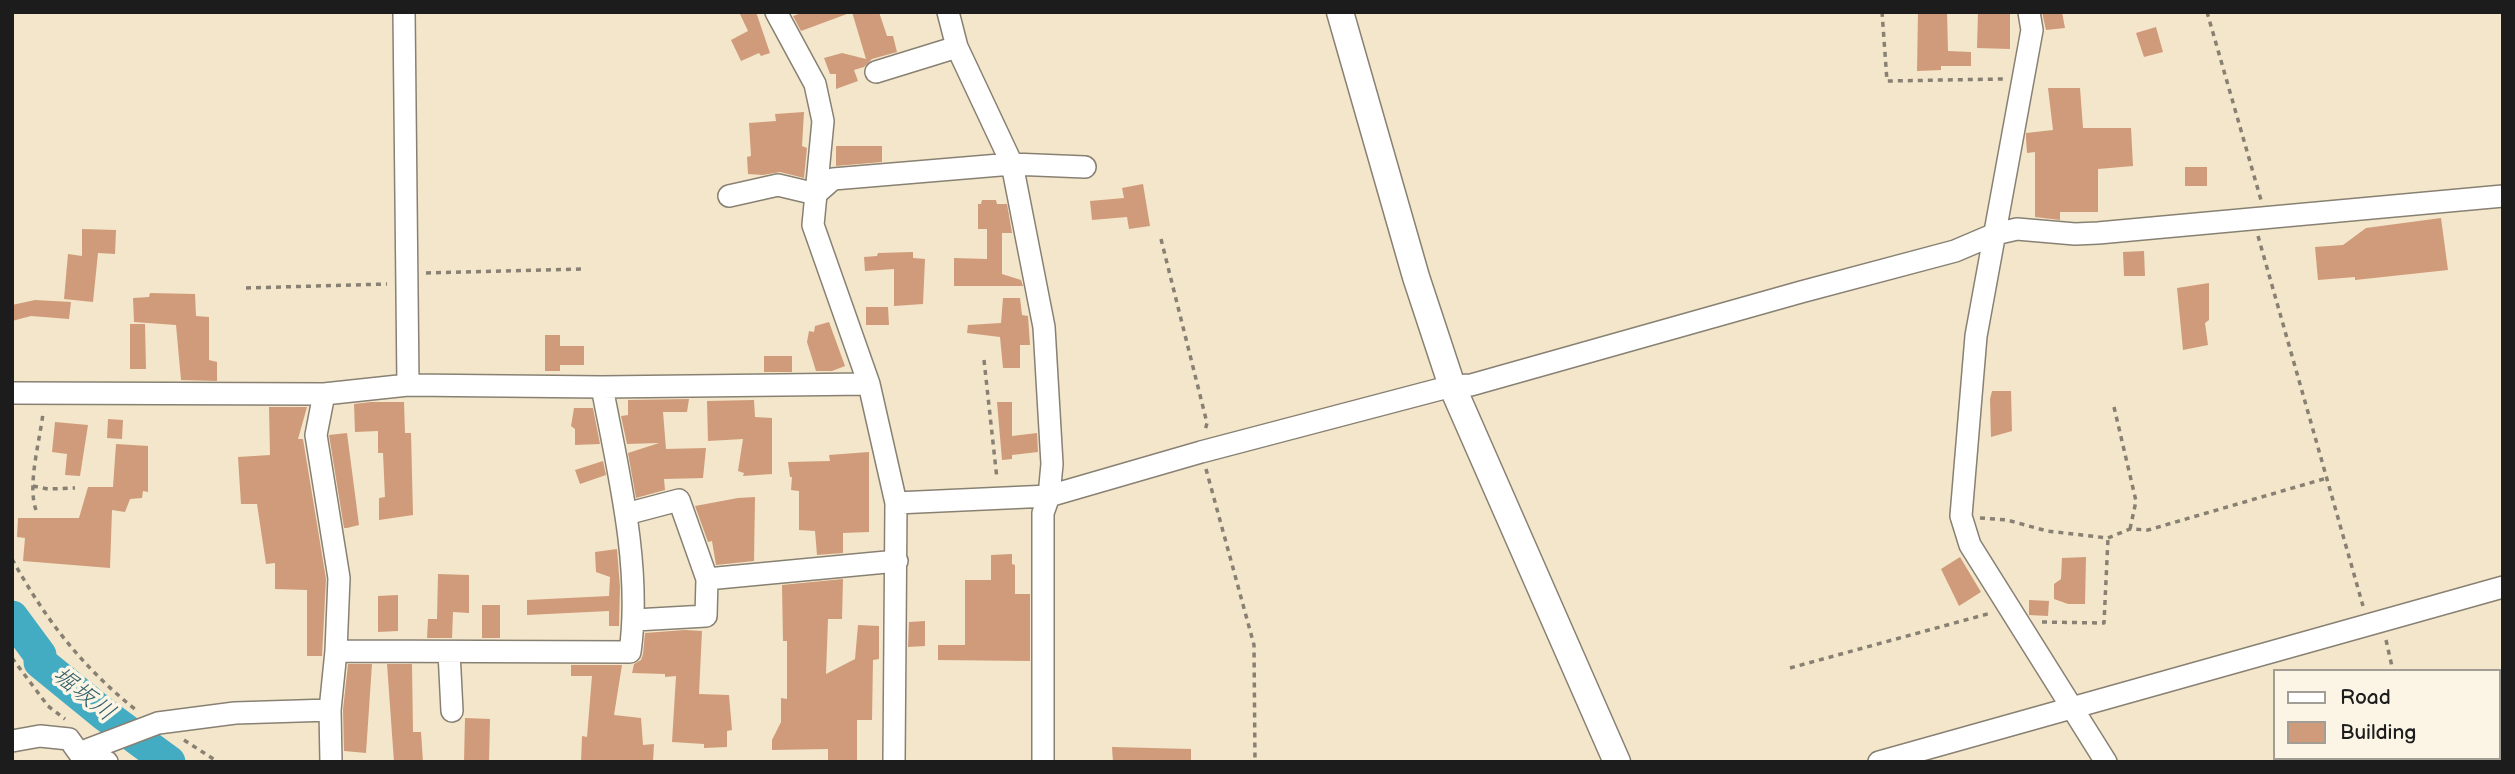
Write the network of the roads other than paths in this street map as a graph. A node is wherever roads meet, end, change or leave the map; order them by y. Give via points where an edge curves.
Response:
1 (404, 12) edge
2 (776, 12) edge
3 (948, 12) edge
4 (1340, 12) edge
5 (2029, 12) edge
6 (957, 47) junction
7 (876, 72) dead end
8 (1013, 164) junction
9 (1085, 167) dead end
10 (816, 194) junction
11 (729, 196) dead end
12 (2503, 196) edge
13 (1995, 234) junction
14 (869, 384) junction
15 (408, 385) junction
16 (1452, 386) junction
17 (602, 387) junction
18 (12, 393) edge
19 (324, 394) junction
20 (1049, 496) junction
21 (896, 503) junction
22 (626, 514) junction
23 (897, 561) junction
24 (707, 579) junction
25 (2503, 587) edge
26 (635, 620) junction
27 (336, 651) junction
28 (449, 652) junction
29 (2073, 706) junction
30 (330, 710) junction
31 (452, 711) dead end
32 (12, 741) edge
33 (75, 751) edge
34 (107, 762) edge
35 (331, 762) edge
36 (894, 762) edge
37 (1043, 762) edge
38 (1617, 762) edge
39 (1879, 762) edge
40 (2106, 762) edge

1 - 15 street
2 - 10 street via 815,84 823,121
3 - 6 street
4 - 16 street
5 - 13 street via 2032,30
6 - 7 street
6 - 8 street
8 - 9 street
8 - 10 street via 833,179
8 - 20 street via 1044,327 1052,464
10 - 11 street via 778,186
10 - 14 street via 813,225
12 - 13 street via 2098,233 2017,229
13 - 16 street via 1955,251 1471,385
13 - 29 street via 1976,336 1961,516 1970,545
14 - 17 street
14 - 21 street
15 - 17 street
15 - 19 street
16 - 20 street
16 - 38 street
17 - 22 street
18 - 19 street
19 - 27 street via 316,435 340,578
20 - 21 street
20 - 37 street via 1043,513
21 - 23 street
22 - 24 street via 679,500
22 - 26 street
23 - 24 street
23 - 36 street
24 - 26 street via 706,616
25 - 29 street
26 - 28 street via 630,652
27 - 28 street
27 - 30 street
28 - 31 street
29 - 39 street
29 - 40 street
30 - 33 street via 235,713 158,723
30 - 35 street
32 - 33 street via 40,736
33 - 34 street

